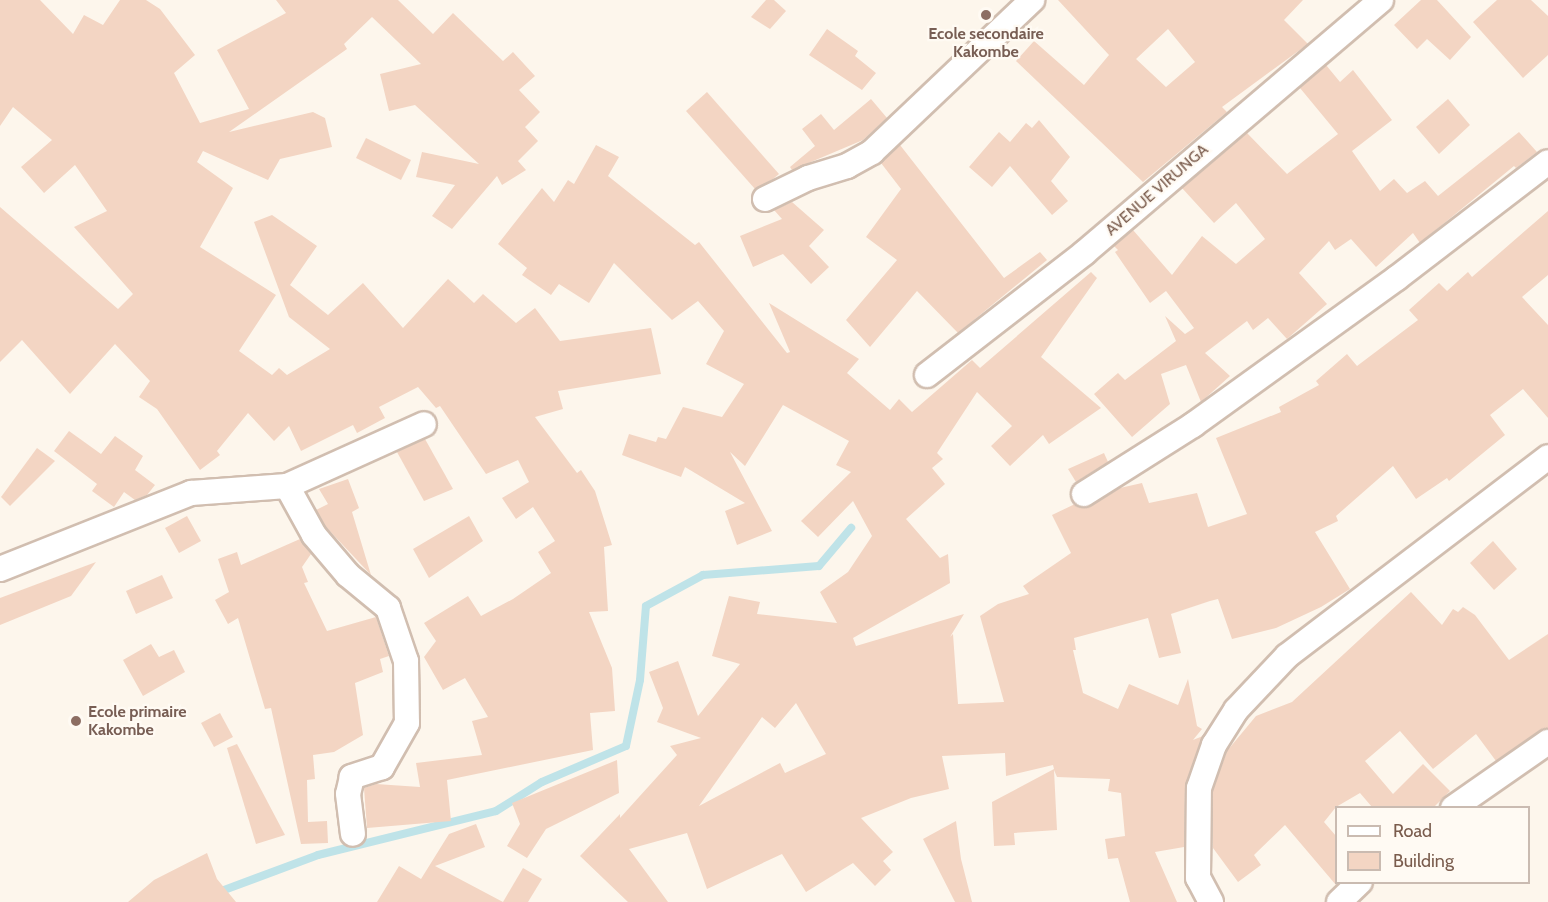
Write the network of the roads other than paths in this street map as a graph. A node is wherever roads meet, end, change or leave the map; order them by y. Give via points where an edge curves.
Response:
1 (1032, 0) edge
2 (1381, 0) edge
3 (1548, 162) edge
4 (765, 199) dead end
5 (927, 375) dead end
6 (424, 424) dead end
7 (1548, 457) edge
8 (287, 486) junction
9 (1084, 494) dead end
10 (0, 569) edge
11 (1548, 742) edge
12 (1454, 806) edge
13 (353, 834) dead end
14 (1358, 884) edge
15 (1211, 902) edge
16 (1340, 902) edge

1 - 4 street via 872,152
2 - 5 street, AVENUE VIRUNGA via 1084,253
3 - 9 street via 1397,278 1193,424
6 - 8 street
7 - 15 street via 1287,656 1236,710 1214,745 1199,788 1198,879
8 - 10 street via 191,493
8 - 13 street via 314,536 348,574 388,608 406,661 406,723 382,767 352,777 348,794
11 - 12 street
14 - 16 street

